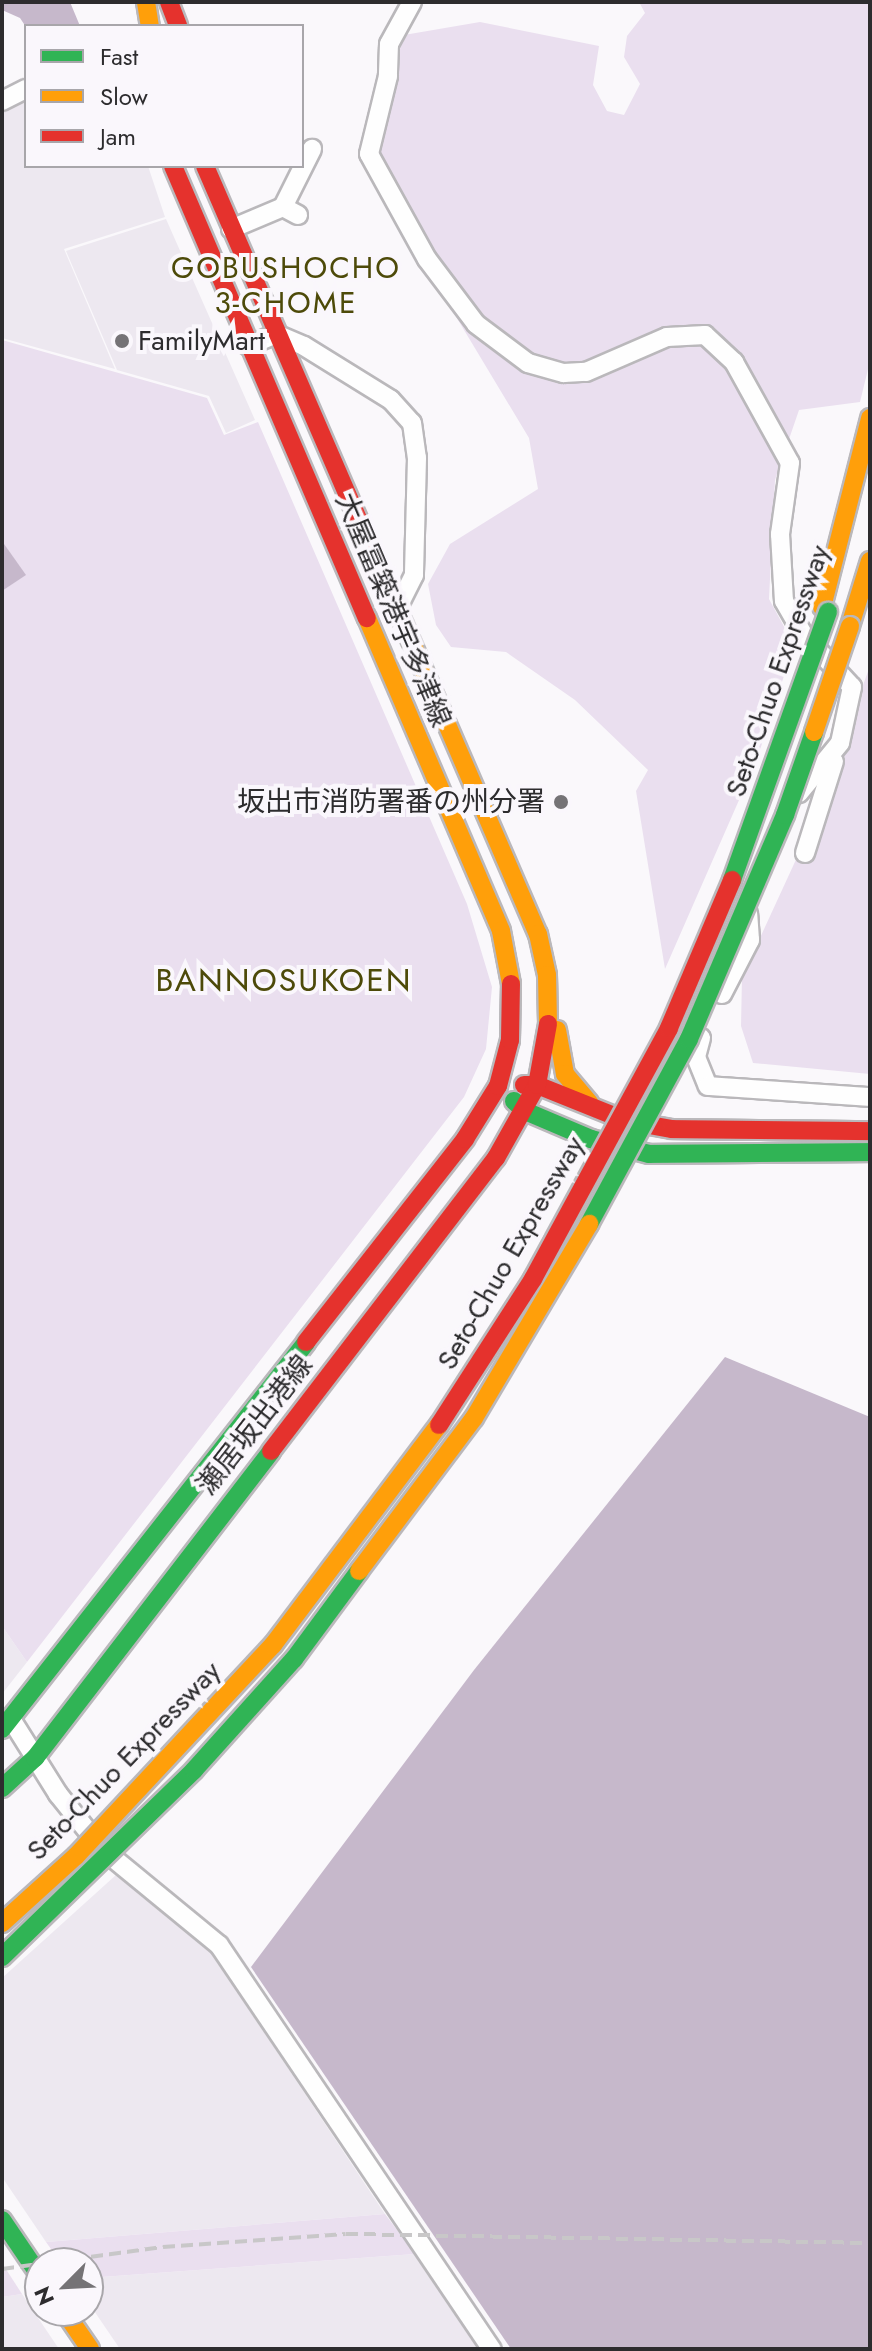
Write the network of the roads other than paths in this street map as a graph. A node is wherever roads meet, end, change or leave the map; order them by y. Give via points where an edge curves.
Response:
1 (148, 2) edge
2 (412, 2) edge
3 (174, 3) edge
4 (149, 24) edge
5 (150, 24) edge
6 (179, 24) edge
7 (24, 90) edge
8 (2, 101) edge
9 (312, 149) dead end
10 (174, 168) edge
11 (206, 168) edge
12 (231, 229) junction
13 (276, 334) junction
14 (248, 346) junction
15 (870, 418) edge
16 (870, 489) edge
17 (870, 561) edge
18 (825, 609) junction
19 (396, 611) junction
20 (862, 627) edge
21 (840, 743) junction
22 (455, 744) junction
23 (425, 757) junction
24 (805, 853) dead end
25 (538, 934) junction
26 (537, 1085) junction
27 (498, 1086) junction
28 (870, 1097) edge
29 (525, 1111) junction
30 (603, 1113) junction
31 (870, 1131) edge
32 (870, 1152) edge
33 (6, 1724) edge
34 (35, 1758) junction
35 (2, 1788) edge
36 (2, 1923) edge
37 (2, 1957) edge
38 (2, 2220) edge
39 (24, 2252) edge
40 (75, 2327) edge
41 (90, 2349) edge
42 (492, 2349) edge

1 - 4 main road
2 - 21 street via 389,44 388,76 369,154 420,246 476,324 528,363 564,373 586,372 678,335 705,335 719,344 790,463 780,581 799,627 852,687
3 - 5 street
3 - 6 main road
7 - 8 street
9 - 12 street via 291,211
10 - 14 main road, 大屋冨築港宇多津線
11 - 12 main road, 大屋冨築港宇多津線
12 - 13 main road, 大屋冨築港宇多津線
13 - 14 street
13 - 19 main road, 大屋冨築港宇多津線
13 - 19 street via 317,352 391,400 412,423 417,458 414,575
14 - 23 main road, 大屋冨築港宇多津線
15 - 18 main road
16 - 18 main road, Seto-Chuo Expressway
17 - 20 main road, Seto-Chuo Expressway
18 - 36 main road, Seto-Chuo Expressway, bridge via 778,757 669,1028 533,1279 455,1403 273,1645 86,1846
19 - 22 main road, 大屋冨築港宇多津線
20 - 37 main road, Seto-Chuo Expressway, bridge via 817,768 625,1163 465,1430 294,1659 122,1844
21 - 24 street
21 - 28 street via 772,821 758,847 745,892 750,940 696,1057 708,1086
22 - 23 main road
22 - 25 main road, 大屋冨築港宇多津線
23 - 27 main road, 大屋冨築港宇多津線 via 507,952 512,1018
25 - 26 main road, 大屋冨築港宇多津線 via 549,998
25 - 30 main road via 552,983 565,1074
26 - 27 main road
26 - 29 main road, 瀬居坂出港線
26 - 30 main road
27 - 29 main road
27 - 33 main road, 瀬居坂出港線 via 465,1139
29 - 32 main road via 591,1139 649,1154
29 - 34 main road, 瀬居坂出港線 via 486,1171
30 - 31 main road via 698,1132
33 - 34 street
34 - 35 main road, 瀬居坂出港線
34 - 42 street via 102,1849 219,1945
38 - 39 main road
40 - 41 main road

